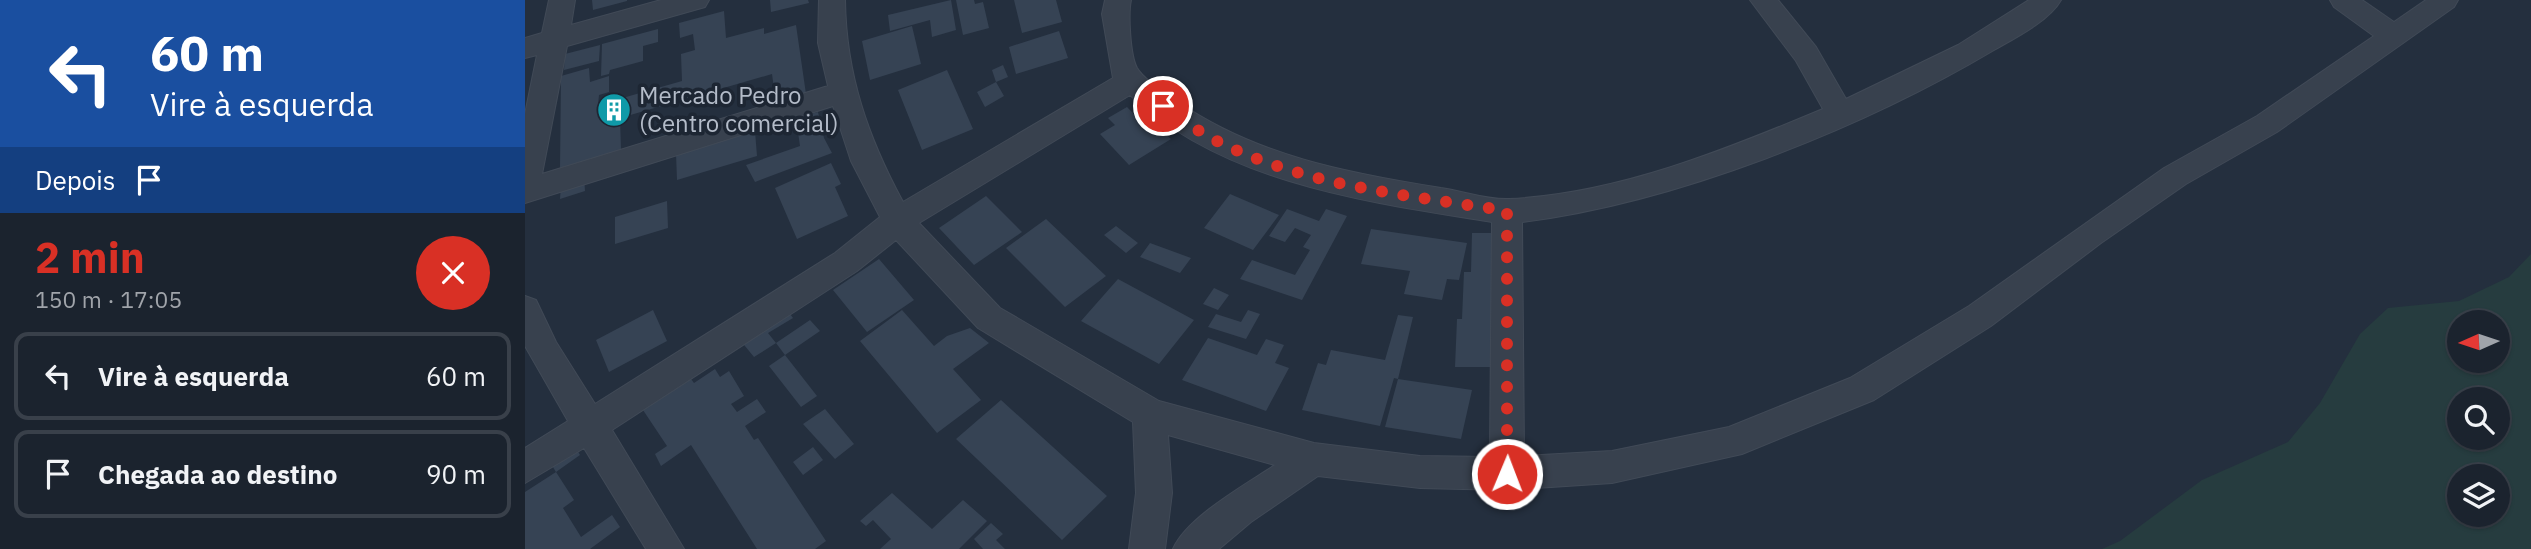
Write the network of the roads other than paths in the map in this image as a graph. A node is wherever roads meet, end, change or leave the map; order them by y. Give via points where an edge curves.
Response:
1 (562, 0) edge
2 (696, 0) edge
3 (832, 0) edge
4 (1118, 0) edge
5 (1763, 0) edge
6 (2048, 0) edge
7 (2343, 0) edge
8 (2445, 0) edge
9 (2394, 36) junction
10 (556, 39) junction
11 (525, 48) edge
12 (1132, 80) junction
13 (843, 92) junction
14 (1840, 114) junction
15 (525, 186) edge
16 (525, 191) edge
17 (1507, 211) junction
18 (897, 221) junction
19 (525, 310) edge
20 (1150, 414) junction
21 (590, 425) junction
22 (1314, 459) junction
23 (525, 467) edge
24 (1507, 474) junction
25 (666, 549) edge
26 (1147, 549) edge
27 (1191, 549) edge

1 - 10 street
2 - 10 street
3 - 13 street via 832,43
4 - 12 street via 1119,47 1124,72
5 - 14 street via 1806,54
6 - 14 street via 1966,54
7 - 9 street
8 - 9 street
9 - 24 street via 2267,124 2165,183 1980,316 1862,388 1730,443 1612,467
10 - 11 street
10 - 15 street
12 - 17 street via 1217,141 1280,166 1371,191
12 - 18 street
13 - 16 street
13 - 18 street via 866,161
14 - 17 street via 1679,176 1613,195
17 - 24 street
18 - 20 street via 989,318
18 - 21 street via 846,262
19 - 21 street via 544,352
20 - 22 street
20 - 26 street via 1154,493
21 - 23 street
21 - 25 street
22 - 24 street via 1420,472
22 - 27 street via 1238,510

